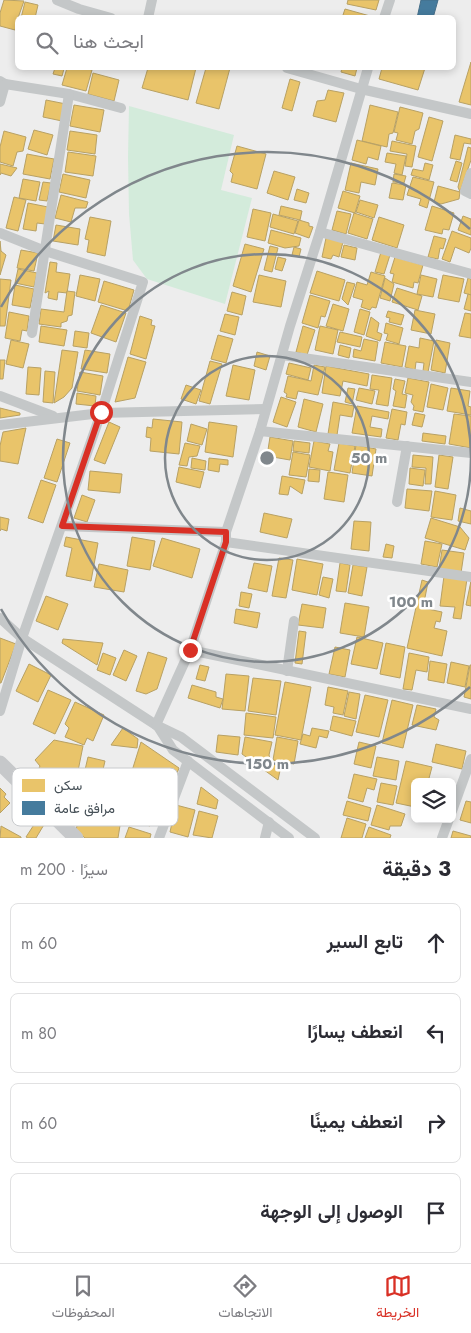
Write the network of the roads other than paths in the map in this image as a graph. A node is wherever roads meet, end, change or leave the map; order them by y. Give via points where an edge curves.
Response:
1 (57, 0) edge
2 (152, 0) edge
3 (390, 0) edge
4 (100, 15) edge
5 (149, 15) edge
6 (385, 15) edge
7 (293, 70) edge
8 (367, 70) edge
9 (2, 83) edge
10 (361, 89) junction
11 (69, 94) junction
12 (0, 102) edge
13 (121, 108) dead end
14 (471, 114) edge
15 (471, 174) edge
16 (471, 194) edge
17 (320, 232) junction
18 (0, 233) edge
19 (45, 251) junction
20 (471, 274) edge
21 (32, 333) dead end
22 (282, 355) junction
23 (471, 382) edge
24 (0, 396) edge
25 (265, 410) junction
26 (101, 412) junction
27 (56, 418) junction
28 (0, 425) edge
29 (260, 431) junction
30 (407, 446) junction
31 (471, 453) edge
32 (397, 502) dead end
33 (62, 526) junction
34 (226, 537) junction
35 (471, 577) edge
36 (0, 618) edge
37 (294, 621) dead end
38 (22, 638) junction
39 (190, 650) junction
40 (287, 671) junction
41 (471, 709) edge
42 (0, 711) edge
43 (156, 724) junction
44 (471, 759) edge
45 (188, 761) junction
46 (0, 763) edge
47 (12, 775) edge
48 (178, 788) edge
49 (456, 800) edge
50 (269, 822) junction
51 (448, 823) edge
52 (64, 826) edge
53 (164, 826) edge
54 (76, 838) edge
55 (159, 838) edge
56 (265, 838) edge
57 (289, 838) edge
58 (315, 838) edge
59 (442, 838) edge

1 - 4 street
2 - 5 street
3 - 6 street
7 - 10 street
8 - 10 street
9 - 11 street
9 - 12 street
10 - 14 street
10 - 17 street
11 - 13 street
11 - 19 street
15 - 16 street via 466,191
17 - 20 street
17 - 22 street
18 - 19 street
19 - 21 street
19 - 26 street via 143,282
22 - 23 street
22 - 25 street
24 - 27 street
25 - 26 street
25 - 29 street
26 - 27 street
26 - 33 street
27 - 28 street
29 - 30 street
29 - 34 street
30 - 31 street
30 - 32 street
33 - 34 street
33 - 38 street
34 - 35 street
34 - 39 street
36 - 38 street
37 - 40 street
38 - 42 street
38 - 43 street
39 - 40 street
39 - 43 street
40 - 41 street
43 - 45 street via 173,750
43 - 58 street via 181,737
44 - 49 street
45 - 48 street
45 - 50 street
46 - 47 street
50 - 56 street
50 - 57 street
51 - 59 street
52 - 54 street
53 - 55 street

